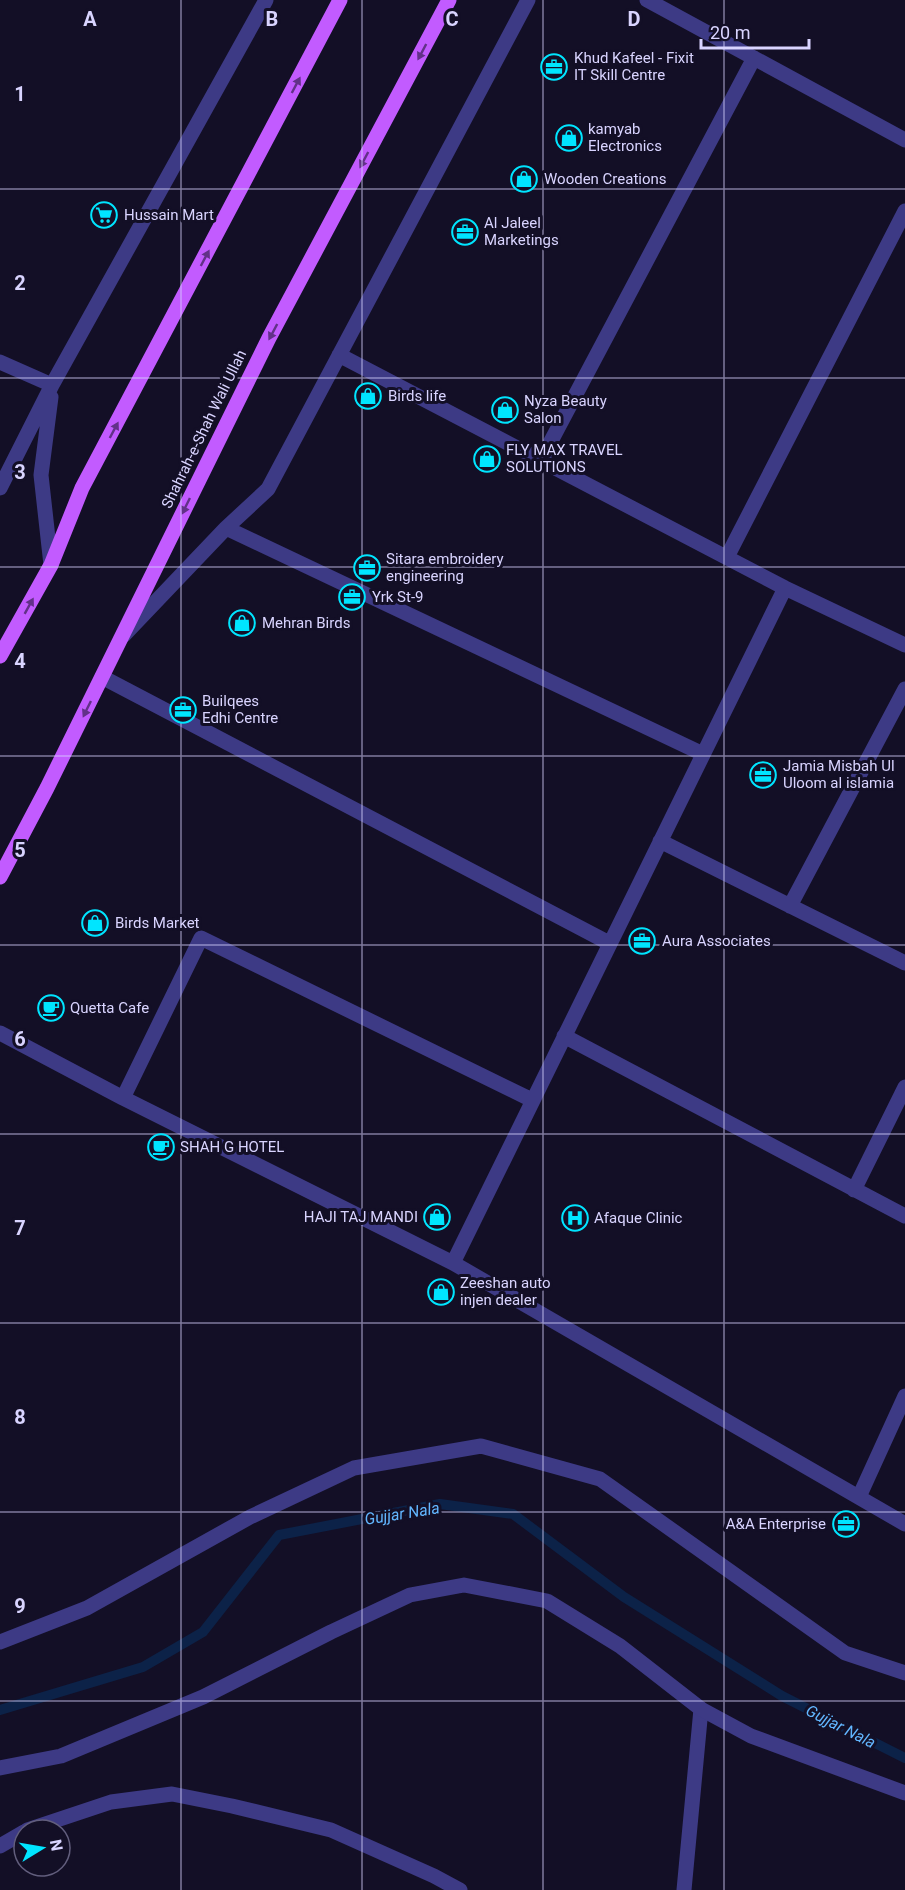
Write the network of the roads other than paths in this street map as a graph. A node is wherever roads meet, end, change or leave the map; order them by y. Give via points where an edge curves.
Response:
1 (266, 0) edge
2 (340, 0) edge
3 (449, 0) edge
4 (528, 0) edge
5 (647, 0) edge
6 (754, 58) junction
7 (905, 140) edge
8 (905, 211) edge
9 (339, 355) junction
10 (0, 362) edge
11 (52, 386) junction
12 (541, 460) junction
13 (0, 488) edge
14 (226, 528) junction
15 (727, 557) junction
16 (51, 566) junction
17 (784, 588) junction
18 (122, 638) junction
19 (905, 645) edge
20 (0, 656) edge
21 (102, 677) junction
22 (905, 689) edge
23 (703, 753) junction
24 (660, 841) junction
25 (5, 855) edge
26 (0, 877) edge
27 (790, 906) junction
28 (609, 943) junction
29 (905, 963) edge
30 (0, 1033) edge
31 (564, 1036) junction
32 (905, 1087) edge
33 (123, 1098) junction
34 (532, 1100) junction
35 (854, 1190) junction
36 (905, 1216) edge
37 (453, 1263) junction
38 (905, 1396) edge
39 (859, 1497) junction
40 (905, 1524) edge
41 (0, 1642) edge
42 (905, 1673) edge
43 (701, 1709) junction
44 (0, 1768) edge
45 (905, 1793) edge
46 (64, 1818) edge
47 (460, 1890) edge
48 (684, 1890) edge

1 - 11 street
16 -> 2 main road via 82,488
3 -> 18 main road, Shahrah-e-Shah Wali Ullah via 269,338
4 - 9 street
5 - 6 street
6 - 7 street
6 - 12 street
8 - 15 street
9 - 12 street
9 - 14 street via 268,489
10 - 11 street
11 - 13 street
11 - 16 street via 41,475
12 - 15 street
14 - 18 street
14 - 23 street
15 - 17 street
20 -> 16 main road
17 - 19 street
17 - 23 street
18 - 21 main road, Shahrah-e-Shah Wali Ullah
21 -> 25 main road, Shahrah-e-Shah Wali Ullah via 47,788
21 - 28 street
22 - 27 street
23 - 24 street
24 - 27 street
24 - 28 street
25 - 26 main road, Shahrah-e-Shah Wali Ullah
27 - 29 street
28 - 31 street
30 - 33 street
31 - 34 street
31 - 35 street
32 - 35 street
33 - 34 street via 201,938
33 - 37 street
34 - 37 street
35 - 36 street
37 - 39 street
38 - 39 street
39 - 40 street
41 - 42 street via 87,1608 250,1517 354,1468 481,1446 600,1479 845,1653
43 - 44 street via 620,1646 547,1601 464,1585 410,1595 202,1698 61,1756
43 - 45 street via 751,1736
43 - 48 street
46 - 47 street via 111,1802 172,1794 331,1830

